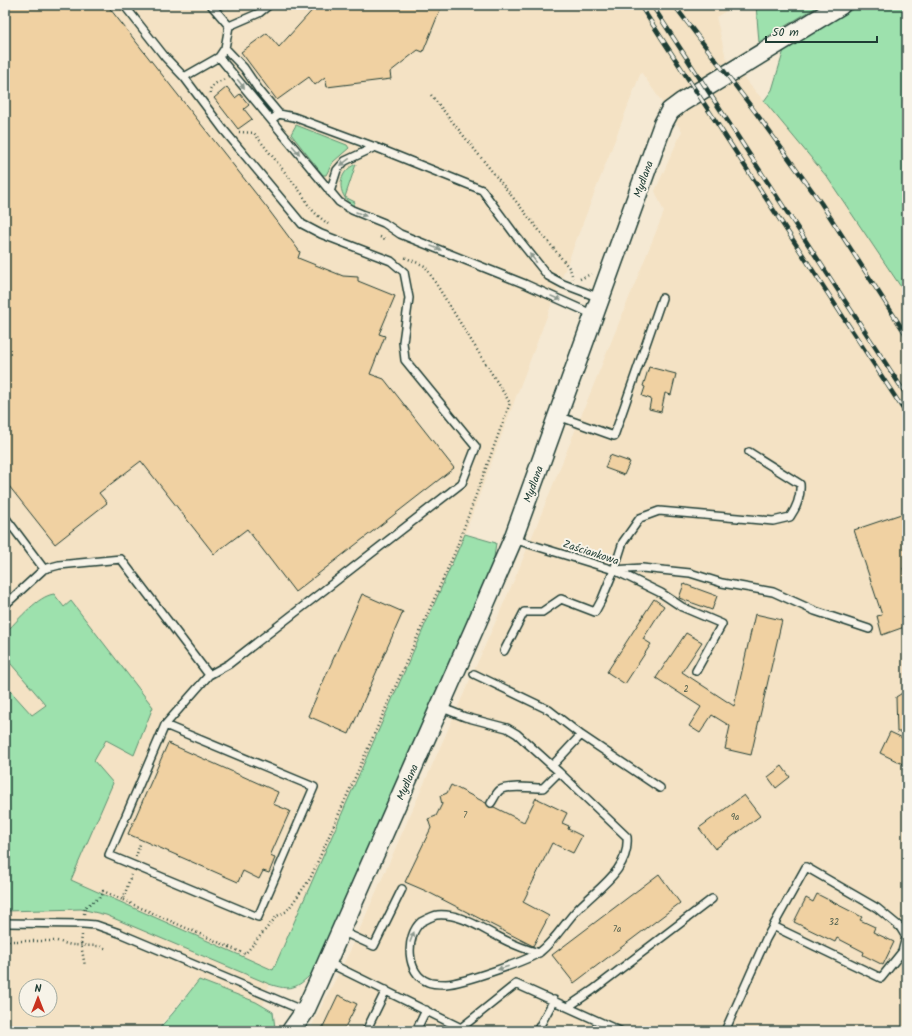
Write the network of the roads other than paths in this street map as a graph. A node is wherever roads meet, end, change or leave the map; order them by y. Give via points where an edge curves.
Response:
1 (124, 5) edge
2 (211, 5) edge
3 (269, 5) edge
4 (841, 5) edge
5 (229, 26) junction
6 (225, 48) junction
7 (219, 57) junction
8 (184, 77) junction
9 (279, 114) junction
10 (271, 120) junction
11 (375, 147) junction
12 (330, 192) junction
13 (601, 298) junction
14 (662, 298) dead end
15 (594, 315) junction
16 (558, 416) junction
17 (750, 452) dead end
18 (5, 517) edge
19 (513, 539) junction
20 (44, 569) junction
21 (614, 570) junction
22 (5, 605) edge
23 (869, 629) dead end
24 (504, 651) dead end
25 (696, 671) dead end
26 (474, 674) dead end
27 (209, 675) junction
28 (440, 707) junction
29 (165, 725) junction
30 (581, 734) junction
31 (552, 766) junction
32 (559, 772) junction
33 (660, 788) dead end
34 (491, 803) dead end
35 (402, 889) dead end
36 (712, 899) dead end
37 (5, 923) edge
38 (772, 926) junction
39 (341, 931) junction
40 (539, 953) junction
41 (327, 962) junction
42 (386, 990) junction
43 (554, 1000) junction
44 (568, 1007) junction
45 (426, 1010) junction
46 (305, 1011) junction
47 (463, 1029) edge
48 (292, 1031) edge
49 (366, 1031) edge
50 (416, 1031) edge
51 (537, 1031) edge
52 (620, 1031) edge
53 (725, 1031) edge

1 - 8 lane via 165,58
2 - 5 lane
3 - 5 lane via 259,13
4 - 13 street, Mydlana via 670,111 663,124
5 - 6 lane
6 - 7 lane
6 - 9 lane via 244,68
7 - 8 lane
7 -> 10 lane
8 - 27 lane via 223,129 302,224 391,261 404,272 409,298 403,342 405,360 476,447 462,483 229,664
9 - 10 lane
9 - 11 lane via 294,116
10 -> 12 lane
11 -> 12 lane via 345,161 337,170
13 -> 11 lane via 548,276 482,190
12 -> 15 lane via 339,202 352,210 384,223 400,234 525,284
13 - 15 street, Mydlana
14 - 16 lane via 614,436
15 - 16 street, Mydlana
16 - 19 street, Mydlana
17 - 21 lane via 800,484 801,492 790,517 774,521 659,511 640,518 623,542
18 - 20 lane
19 - 21 lane, Zaściankowa
19 - 28 street, Mydlana
20 - 22 lane
20 - 27 lane via 59,565 120,559
21 - 23 lane via 642,568 690,573 722,583 773,592
21 - 24 lane via 595,612 561,599 542,612 524,612
21 - 25 lane, Zaściankowa via 661,593 682,607 722,624
26 - 30 lane via 549,710
27 - 29 lane
28 - 31 lane via 465,717 508,728
28 - 39 street, Mydlana
29 - 29 lane via 109,855 258,917 314,787
30 - 31 lane
30 - 33 lane
31 - 32 lane
32 - 34 lane via 543,788 513,787 499,790
32 - 40 lane via 627,837 628,847 603,888 576,911
35 - 39 lane via 374,946
36 - 44 lane
37 - 46 lane via 96,925
38 - 38 lane via 806,867 877,908 900,927 906,938 902,952 881,978
38 - 53 lane
39 - 41 street, Mydlana
40 -> 40 lane via 508,966 446,984 428,982 418,975 413,965 410,944 421,922 437,915 472,922 522,948
41 - 42 lane
41 - 46 street, Mydlana
42 - 45 lane
42 - 49 lane
43 - 44 lane
43 - 47 lane via 516,984
43 - 51 lane
44 - 52 lane
45 - 47 lane
45 - 50 lane
46 - 48 street, Mydlana

